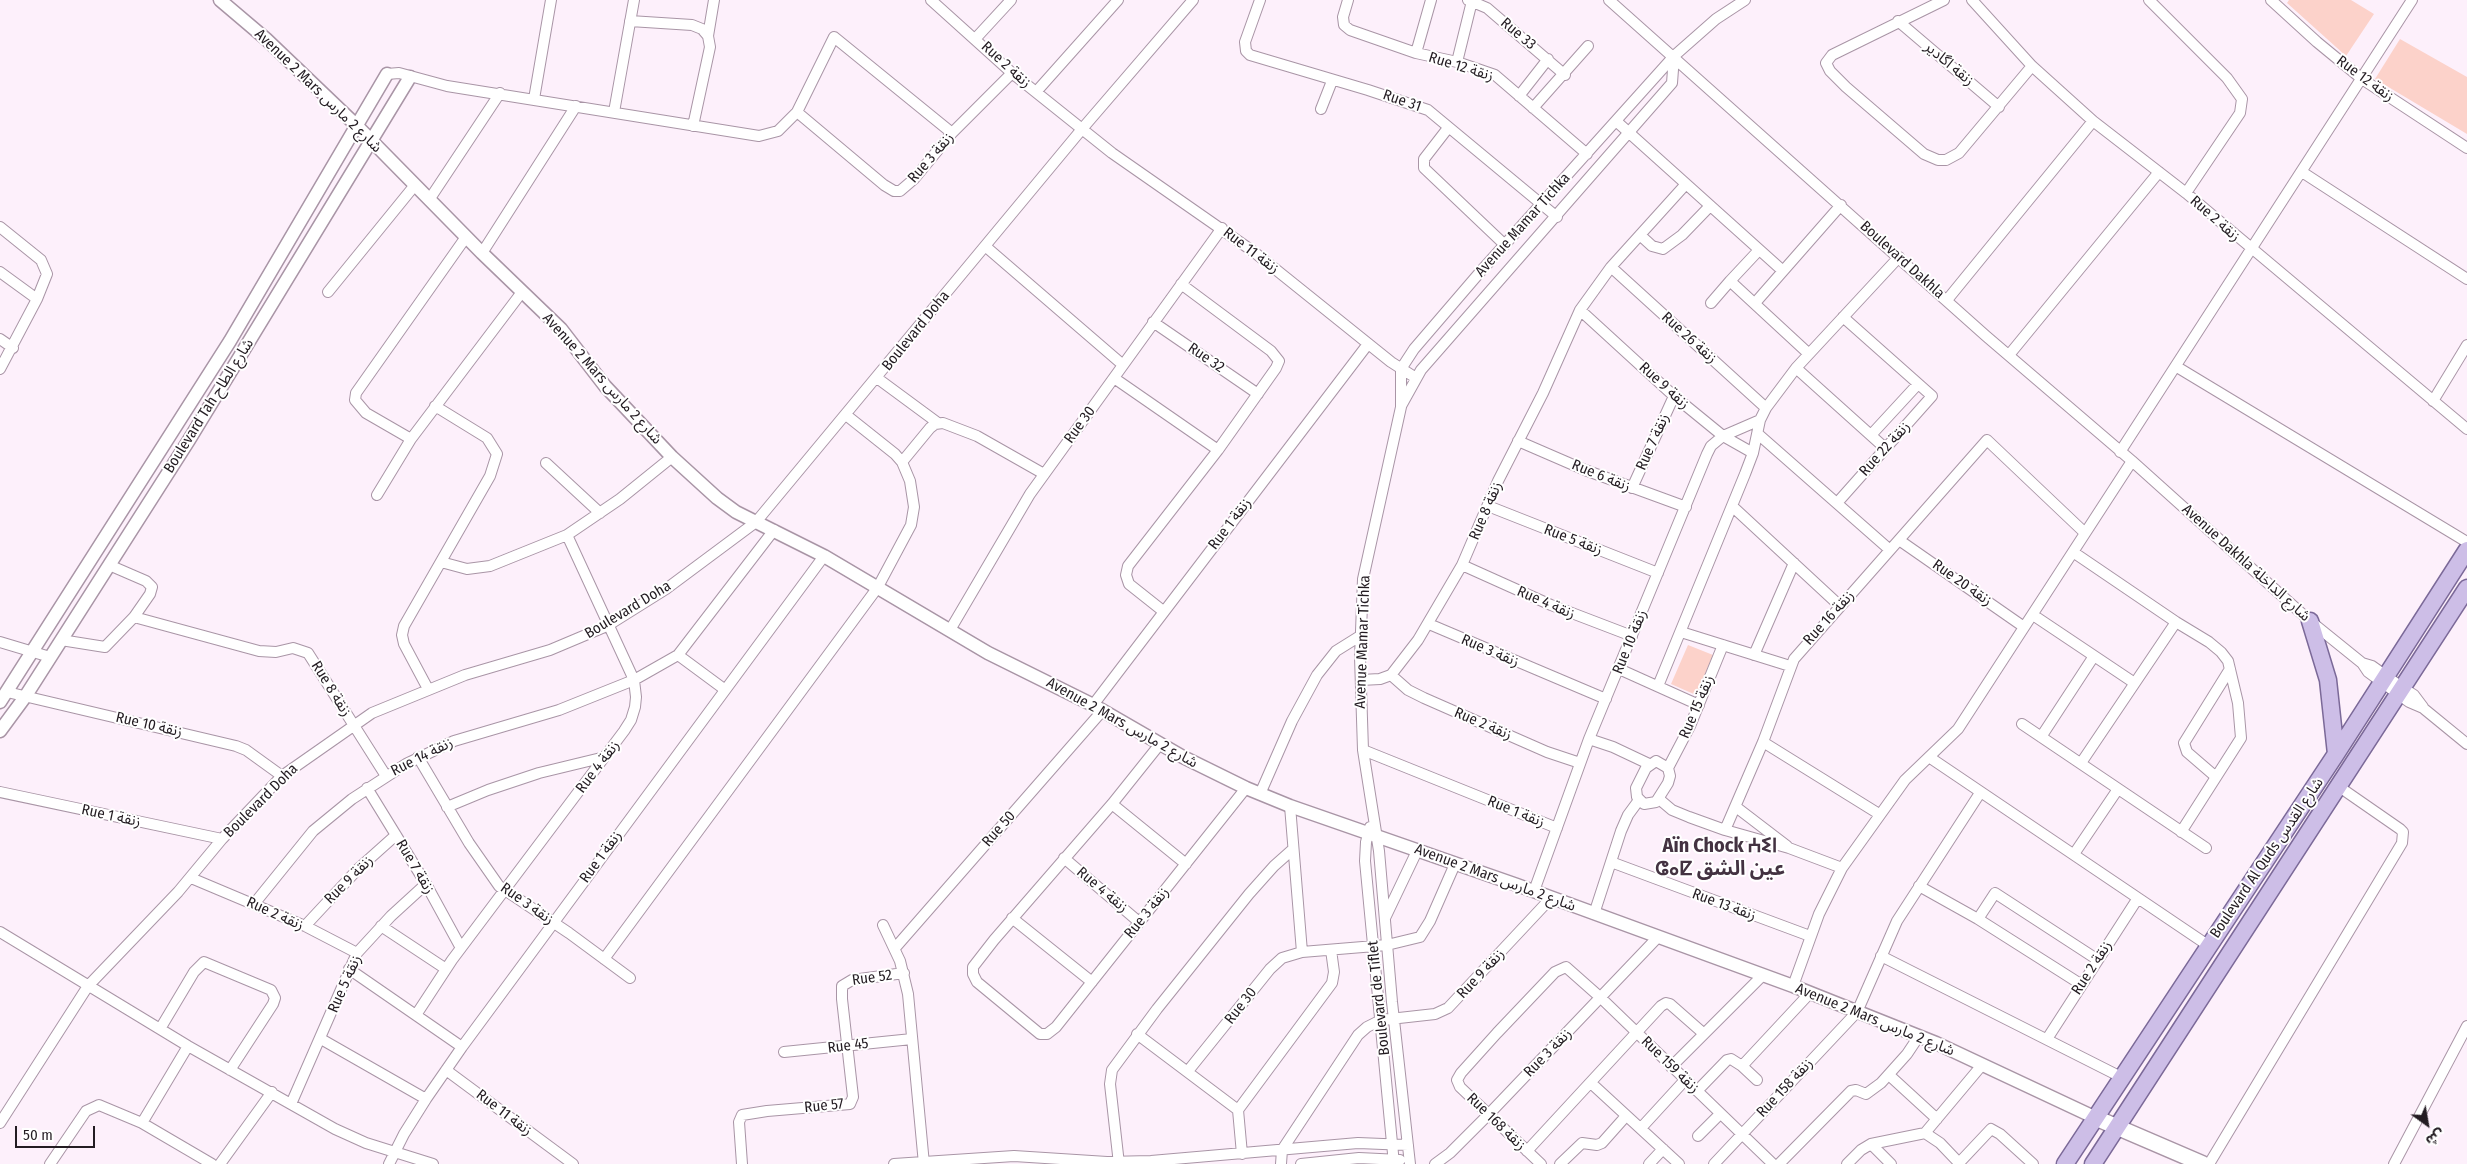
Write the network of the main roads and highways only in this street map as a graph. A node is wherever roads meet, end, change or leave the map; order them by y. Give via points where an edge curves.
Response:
1 (2467, 550) edge
2 (2467, 588) edge
3 (2310, 621) road end
4 (2336, 754) junction
5 (2096, 1118) junction
6 (2116, 1128) junction
7 (2065, 1164) edge
8 (2093, 1164) edge
9 (2203, 1164) edge

1 - 4 main road, Boulevard Al Quds شارع القدس
2 - 6 main road, Boulevard Al Quds شارع القدس
3 - 4 main road via 2328,680
4 - 5 main road, Boulevard Al Quds شارع القدس
5 - 6 main road, Avenue 2 Mars شارع 2 مارس
5 - 7 main road, Boulevard Al Quds شارع القدس
6 - 8 main road, Boulevard Al Quds شارع القدس
6 - 9 main road, Avenue 2 Mars شارع 2 مارس

